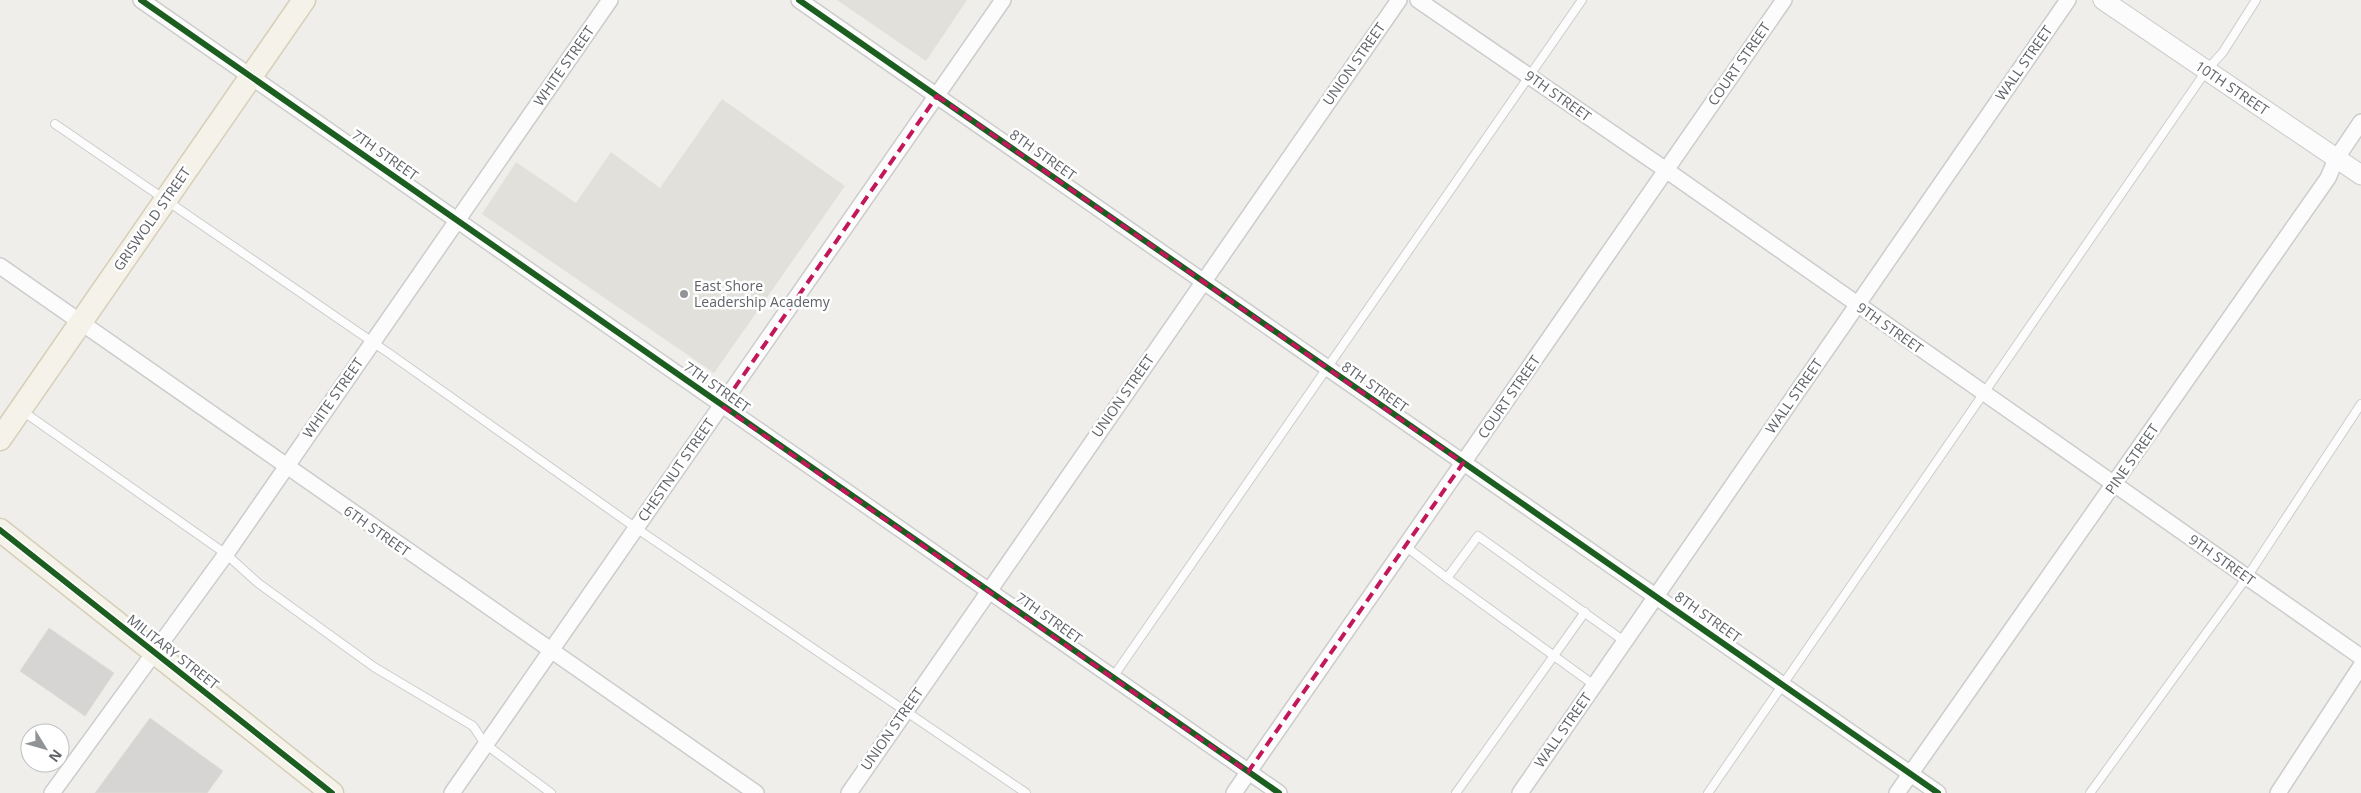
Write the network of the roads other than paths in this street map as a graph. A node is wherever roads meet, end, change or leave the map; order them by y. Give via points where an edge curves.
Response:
1 (304, 0) edge
2 (610, 0) edge
3 (799, 0) edge
4 (1003, 0) edge
5 (1399, 0) edge
6 (1418, 0) edge
7 (1582, 0) edge
8 (1784, 0) edge
9 (2068, 0) edge
10 (2103, 0) edge
11 (2256, 0) edge
12 (146, 1) edge
13 (2206, 71) junction
14 (1529, 76) junction
15 (252, 78) junction
16 (936, 96) junction
17 (2361, 122) edge
18 (55, 124) dead end
19 (2336, 158) junction
20 (1666, 170) junction
21 (2361, 175) edge
22 (166, 200) junction
23 (457, 220) junction
24 (0, 266) edge
25 (1202, 282) junction
26 (1857, 305) junction
27 (80, 322) junction
28 (372, 343) junction
29 (1327, 368) junction
30 (1984, 392) junction
31 (2361, 404) edge
32 (722, 406) junction
33 (20, 409) junction
34 (0, 439) edge
35 (1463, 463) junction
36 (286, 467) junction
37 (2115, 484) junction
38 (636, 528) junction
39 (0, 530) edge
40 (1405, 546) junction
41 (226, 554) junction
42 (2247, 577) junction
43 (1447, 578) junction
44 (988, 590) junction
45 (1654, 596) junction
46 (1585, 612) junction
47 (1624, 641) junction
48 (550, 652) junction
49 (154, 654) junction
50 (1553, 655) junction
51 (2361, 657) edge
52 (2361, 666) edge
53 (1113, 677) junction
54 (1594, 685) junction
55 (1784, 685) junction
56 (905, 711) junction
57 (485, 744) junction
58 (1248, 772) junction
59 (1910, 774) junction
60 (52, 793) edge
61 (332, 793) edge
62 (452, 793) edge
63 (551, 793) edge
64 (756, 793) edge
65 (848, 793) edge
66 (1026, 793) edge
67 (1234, 793) edge
68 (1279, 793) edge
69 (1456, 793) edge
70 (1520, 793) edge
71 (1708, 793) edge
72 (1897, 793) edge
73 (1938, 793) edge
74 (2090, 793) edge
75 (2278, 793) edge

1 - 15 main road, GRISWOLD STREET
2 - 23 street, WHITE STREET
3 - 16 street, 8TH STREET
4 - 16 street, CHESTNUT STREET
5 - 25 street, UNION STREET
6 - 14 street, 9TH STREET
7 - 14 lane
8 - 20 street, COURT STREET
9 - 26 street, WALL STREET
10 - 13 street, 10TH STREET
11 - 13 lane via 2223,52
12 - 15 street, 7TH STREET
13 - 19 street, 10TH STREET
13 - 30 lane
14 - 20 street, 9TH STREET
14 - 29 lane
15 - 22 main road, GRISWOLD STREET
15 - 23 street, 7TH STREET
16 - 25 street, 8TH STREET
16 - 32 street, CHESTNUT STREET
17 - 19 street, PINE STREET
18 - 22 lane
19 - 21 street, 10TH STREET
19 - 37 street, PINE STREET via 2328,178
20 - 26 street, 9TH STREET
20 - 35 street, COURT STREET
22 - 27 main road, GRISWOLD STREET
22 - 28 lane
23 - 28 street, WHITE STREET
23 - 32 street, 7TH STREET
24 - 27 street, 6TH STREET
25 - 29 street, 8TH STREET
25 - 44 street, UNION STREET
26 - 30 street, 9TH STREET
26 - 45 street, WALL STREET
27 - 33 main road, GRISWOLD STREET
27 - 36 street, 6TH STREET
28 - 36 street, WHITE STREET
28 - 38 lane
29 - 35 street, 8TH STREET
29 - 53 lane
30 - 37 street, 9TH STREET
30 - 55 lane
31 - 42 lane
32 - 38 street, CHESTNUT STREET
32 - 44 street, 7TH STREET
33 - 34 main road, GRISWOLD STREET
33 - 41 lane
35 - 40 street, COURT STREET
35 - 45 street, 8TH STREET
36 - 41 street, WHITE STREET
36 - 48 street, 6TH STREET
37 - 42 street, 9TH STREET
37 - 59 street, PINE STREET
38 - 48 street, CHESTNUT STREET
38 - 56 lane
39 - 49 main road, MILITARY STREET
40 - 43 lane
40 - 58 street, COURT STREET
41 - 49 street, WHITE STREET
41 - 57 lane via 258,583 374,667 473,726
42 - 51 street, 9TH STREET
42 - 74 lane
43 - 46 lane via 1478,536
43 - 50 lane
44 - 53 street, 7TH STREET
44 - 56 street, UNION STREET
45 - 47 street, WALL STREET
45 - 55 street, 8TH STREET
46 - 47 lane
46 - 50 lane
47 - 54 street, WALL STREET
48 - 57 street, CHESTNUT STREET
48 - 64 street, 6TH STREET
49 - 60 street, WHITE STREET
49 - 61 main road, MILITARY STREET
50 - 54 lane
50 - 69 lane
52 - 75 street
53 - 58 street, 7TH STREET
54 - 70 street, WALL STREET
55 - 59 street, 8TH STREET
55 - 71 lane
56 - 65 street, UNION STREET
56 - 66 lane
57 - 62 street, CHESTNUT STREET
57 - 63 lane
58 - 67 street, COURT STREET
58 - 68 street, 7TH STREET
59 - 72 street, PINE STREET
59 - 73 street, 8TH STREET

